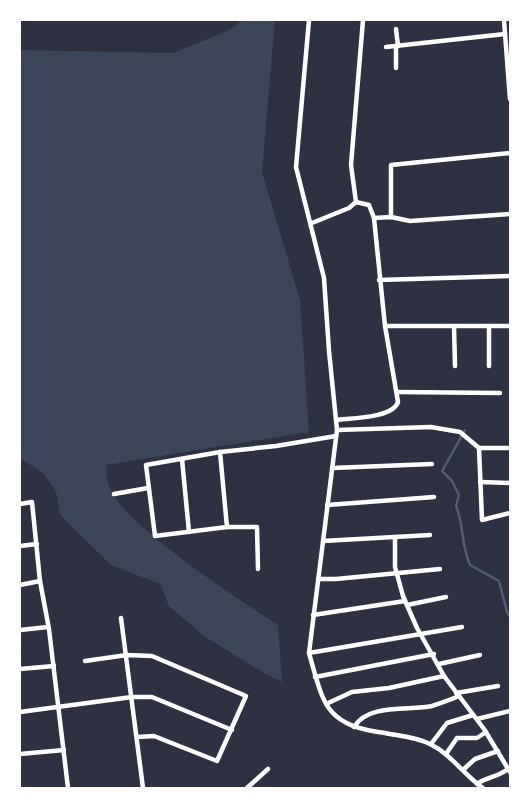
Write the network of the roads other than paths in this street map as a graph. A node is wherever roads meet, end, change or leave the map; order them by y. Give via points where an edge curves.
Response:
1 (310, 20) edge
2 (363, 20) edge
3 (504, 20) edge
4 (396, 29) dead end
5 (505, 34) junction
6 (397, 46) junction
7 (386, 47) dead end
8 (508, 48) edge
9 (396, 68) dead end
10 (510, 99) edge
11 (510, 154) edge
12 (356, 202) junction
13 (510, 214) edge
14 (391, 217) junction
15 (374, 218) junction
16 (312, 223) junction
17 (510, 276) edge
18 (379, 280) junction
19 (385, 326) junction
20 (454, 326) junction
21 (489, 326) junction
22 (510, 326) edge
23 (455, 366) dead end
24 (489, 366) dead end
25 (396, 392) junction
26 (500, 393) dead end
27 (336, 420) junction
28 (337, 430) junction
29 (336, 436) junction
30 (479, 448) junction
31 (510, 448) edge
32 (220, 452) junction
33 (182, 459) junction
34 (432, 464) dead end
35 (332, 468) junction
36 (480, 482) junction
37 (510, 483) edge
38 (148, 488) junction
39 (114, 494) dead end
40 (434, 498) dead end
41 (20, 504) edge
42 (327, 505) junction
43 (510, 514) edge
44 (227, 527) junction
45 (189, 532) junction
46 (430, 535) dead end
47 (395, 537) junction
48 (323, 541) junction
49 (37, 544) junction
50 (20, 546) edge
51 (258, 569) dead end
52 (440, 569) dead end
53 (397, 574) junction
54 (318, 579) junction
55 (40, 581) junction
56 (20, 585) edge
57 (446, 597) dead end
58 (406, 603) junction
59 (313, 615) junction
60 (121, 618) dead end
61 (48, 627) junction
62 (462, 627) dead end
63 (20, 630) edge
64 (420, 633) junction
65 (309, 653) junction
66 (434, 654) junction
67 (126, 655) junction
68 (480, 655) dead end
69 (85, 661) dead end
70 (438, 664) junction
71 (54, 666) junction
72 (20, 669) edge
73 (444, 676) junction
74 (316, 677) junction
75 (498, 686) dead end
76 (457, 694) junction
77 (132, 697) junction
78 (326, 704) junction
79 (59, 707) junction
80 (510, 711) edge
81 (20, 712) edge
82 (474, 715) junction
83 (477, 719) junction
84 (354, 727) junction
85 (232, 730) junction
86 (486, 732) junction
87 (137, 737) junction
88 (431, 744) junction
89 (64, 750) junction
90 (498, 751) junction
91 (20, 754) edge
92 (446, 754) junction
93 (268, 769) dead end
94 (464, 769) junction
95 (509, 771) edge
96 (477, 784) junction
97 (68, 788) edge
98 (143, 788) edge
99 (247, 788) edge
100 (483, 788) edge

1 - 16 street via 296,167
2 - 12 street via 351,165
3 - 5 street
4 - 6 street
5 - 6 street
5 - 8 street
6 - 7 street
6 - 9 street
8 - 10 street
11 - 14 street via 391,165
12 - 15 street via 369,205
12 - 16 street
13 - 14 street via 410,221
14 - 15 street
15 - 18 street
16 - 27 street via 326,288 328,351
17 - 18 street
18 - 19 street
19 - 20 street
19 - 25 street
20 - 21 street
20 - 23 street
21 - 22 street
21 - 24 street
25 - 26 street
25 - 27 street via 398,402 393,411
27 - 28 street
28 - 29 street
28 - 30 street via 431,427 460,432
29 - 32 street
29 - 35 street
30 - 31 street
30 - 36 street
32 - 33 street
32 - 44 street
33 - 38 street via 146,465
33 - 45 street
34 - 35 street
35 - 42 street
36 - 37 street
36 - 43 street via 482,520
38 - 39 street
38 - 45 street via 155,536
40 - 42 street
41 - 49 street via 32,502
42 - 48 street
44 - 45 street
44 - 51 street via 257,527
46 - 47 street
47 - 48 street
47 - 53 street
48 - 54 street
49 - 50 street
49 - 55 street
52 - 53 street
53 - 54 street
53 - 58 street
54 - 59 street
55 - 56 street
55 - 61 street
57 - 58 street
58 - 59 street
58 - 64 street
59 - 65 street
60 - 67 street
61 - 63 street
61 - 71 street
62 - 64 street
64 - 65 street
64 - 66 street
65 - 74 street
66 - 70 street
66 - 74 street
67 - 69 street
67 - 77 street
67 - 85 street via 152,656 246,696
68 - 70 street
70 - 73 street
71 - 72 street
71 - 79 street
73 - 76 street
73 - 78 street via 352,692
74 - 78 street
75 - 76 street
76 - 82 street
76 - 84 street via 431,706 367,715
77 - 79 street
77 - 85 street via 152,697
77 - 87 street
78 - 84 street via 334,716
79 - 81 street
79 - 89 street
80 - 83 street
82 - 83 street
82 - 88 street via 447,724
83 - 86 street
84 - 88 street
85 - 87 street via 217,761 154,736
86 - 90 street
86 - 92 street via 477,738 457,738
87 - 98 street
88 - 92 street
89 - 91 street
89 - 97 street
90 - 94 street via 475,759
90 - 95 street
92 - 94 street
93 - 99 street
94 - 96 street
95 - 96 street via 485,778
96 - 100 street

